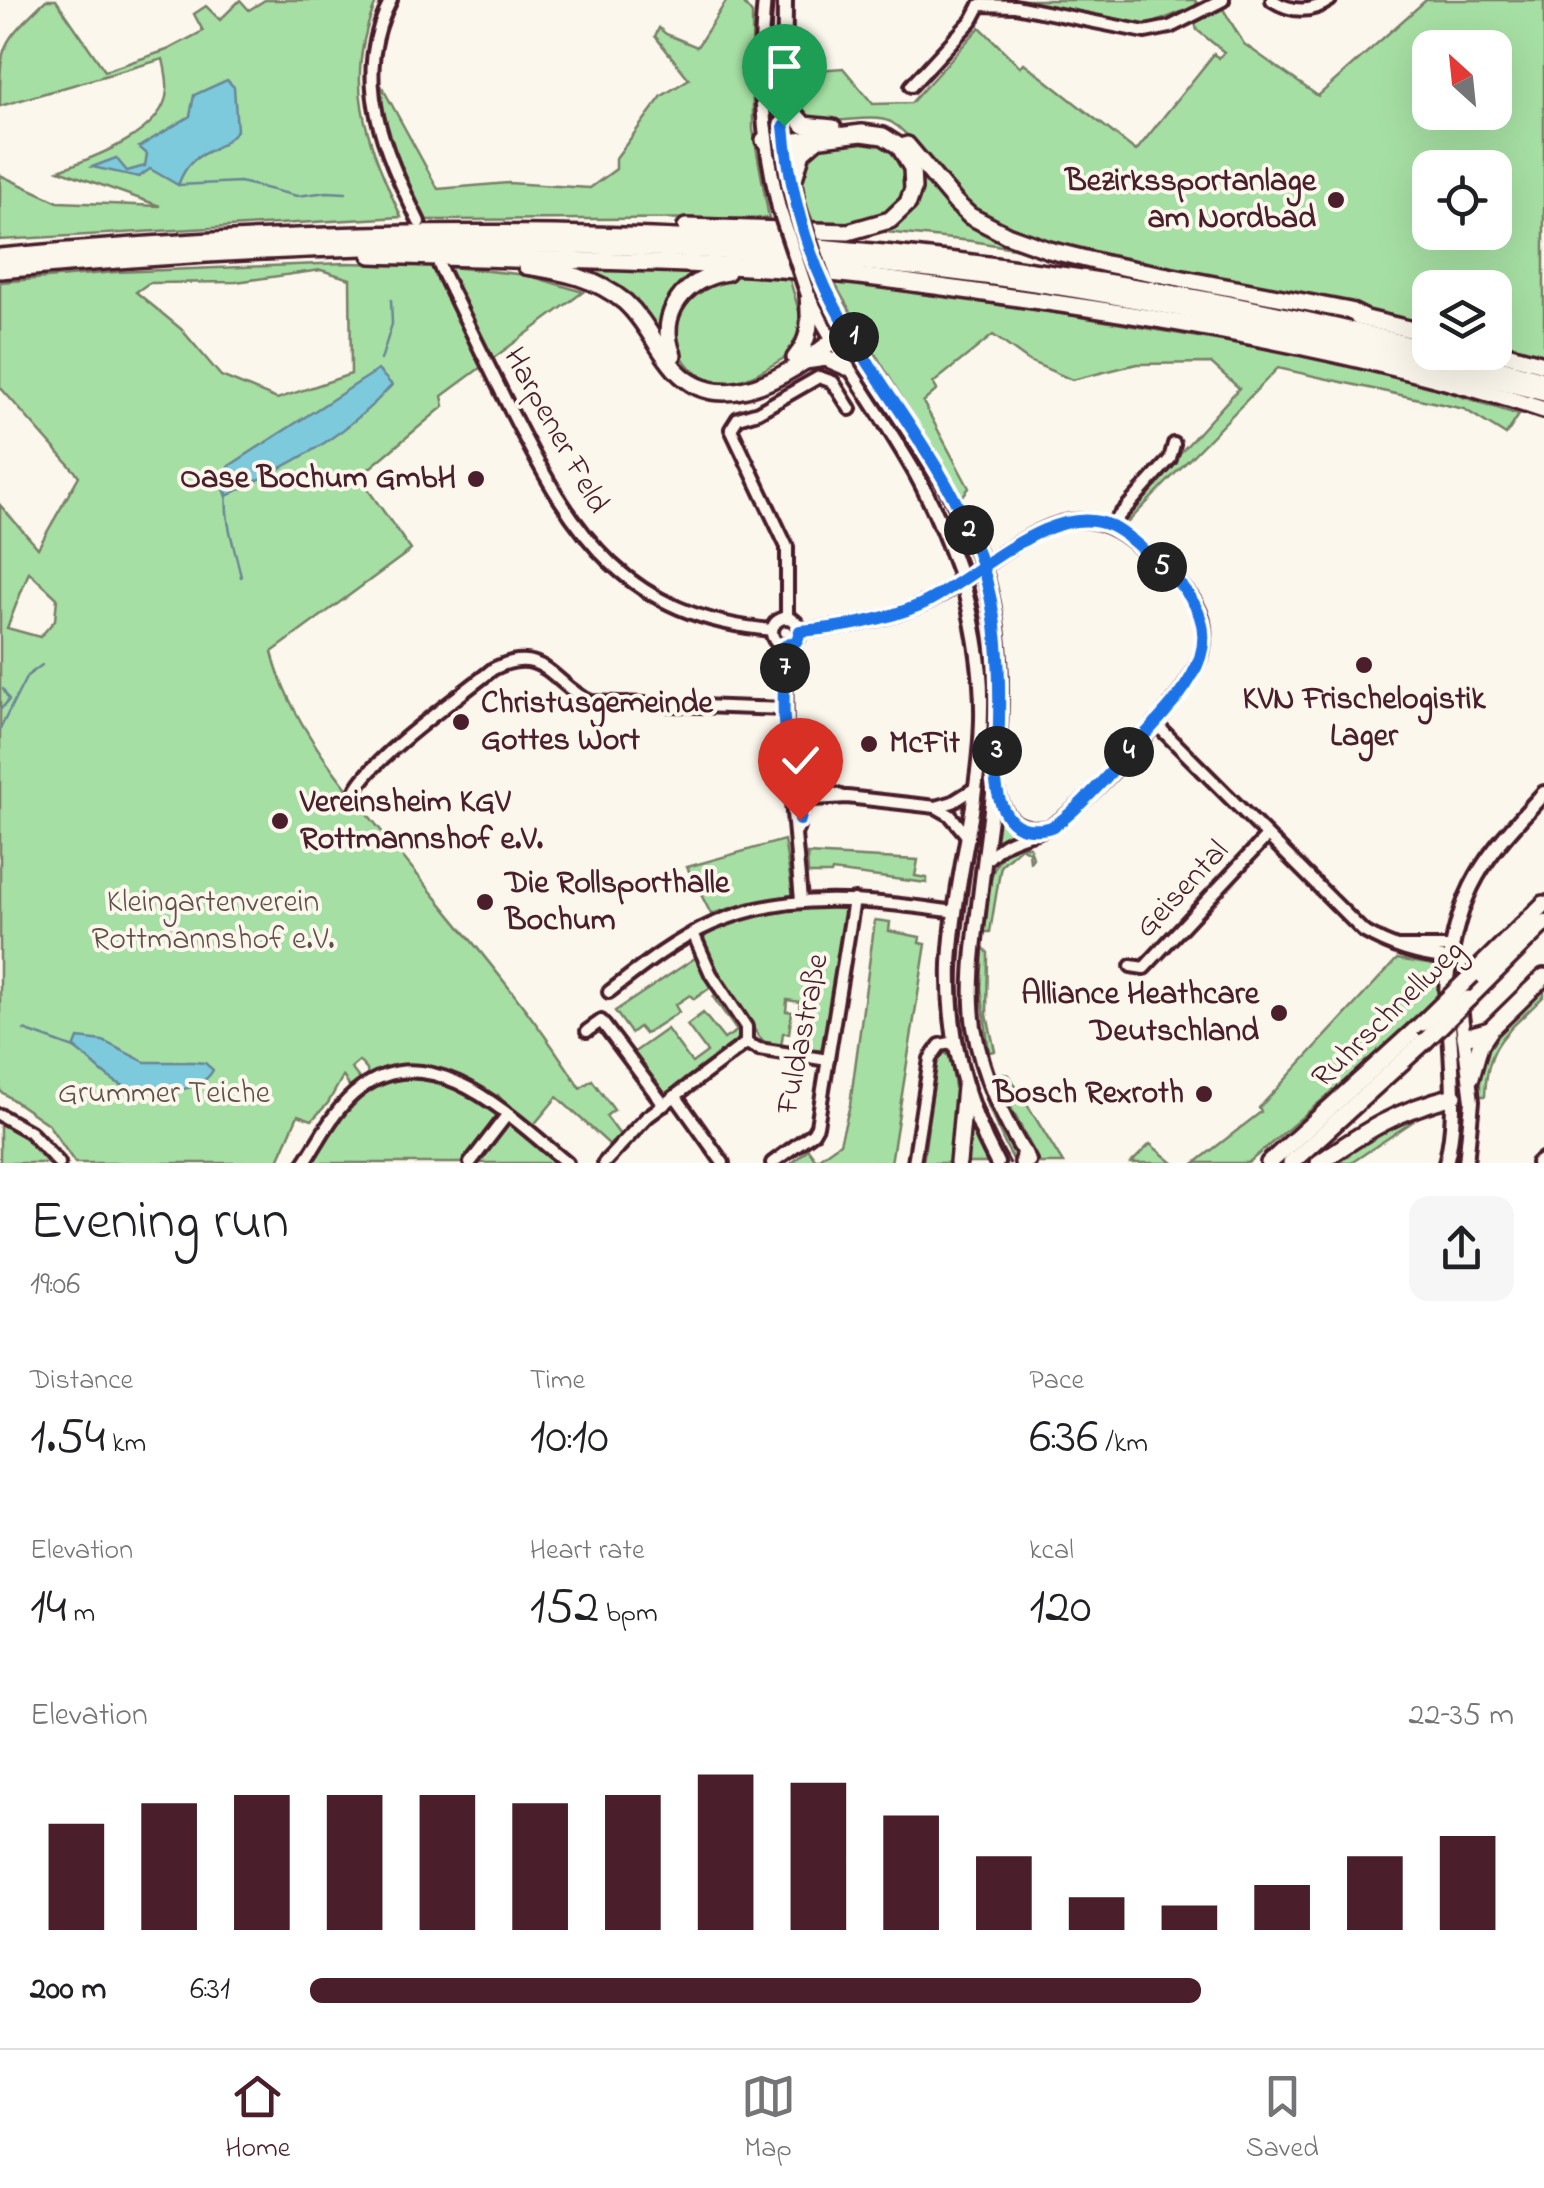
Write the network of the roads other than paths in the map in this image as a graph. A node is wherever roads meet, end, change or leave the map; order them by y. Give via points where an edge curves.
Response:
1 (391, 0) edge
2 (751, 0) edge
3 (765, 0) edge
4 (784, 0) edge
5 (1223, 0) edge
6 (1272, 0) edge
7 (1330, 0) edge
8 (978, 2) edge
9 (763, 22) junction
10 (911, 86) dead end
11 (783, 101) junction
12 (847, 128) junction
13 (820, 137) junction
14 (785, 138) junction
15 (764, 140) junction
16 (792, 185) junction
17 (415, 227) junction
18 (242, 251) junction
19 (0, 257) edge
20 (494, 260) junction
21 (439, 265) dead end
22 (0, 270) edge
23 (824, 279) junction
24 (808, 295) junction
25 (1196, 296) junction
26 (1364, 318) junction
27 (848, 328) junction
28 (1412, 330) edge
29 (831, 338) junction
30 (1412, 346) edge
31 (1512, 356) edge
32 (798, 360) junction
33 (1544, 364) edge
34 (847, 367) junction
35 (1507, 370) edge
36 (1544, 380) edge
37 (1544, 393) edge
38 (850, 408) dead end
39 (1544, 410) edge
40 (1174, 444) dead end
41 (1110, 526) junction
42 (787, 618) junction
43 (772, 630) junction
44 (800, 631) junction
45 (785, 646) junction
46 (785, 709) junction
47 (1155, 723) junction
48 (786, 744) junction
49 (995, 779) junction
50 (808, 782) junction
51 (976, 787) junction
52 (356, 790) dead end
53 (1544, 793) edge
54 (802, 794) junction
55 (847, 798) junction
56 (936, 807) junction
57 (1049, 828) junction
58 (1267, 836) junction
59 (969, 838) junction
60 (984, 862) junction
61 (800, 900) junction
62 (854, 900) junction
63 (1544, 904) edge
64 (956, 912) junction
65 (1544, 924) edge
66 (693, 933) junction
67 (1451, 958) junction
68 (1131, 966) dead end
69 (1544, 977) edge
70 (1474, 983) junction
71 (609, 992) dead end
72 (1450, 1026) junction
73 (1490, 1030) junction
74 (587, 1031) dead end
75 (1465, 1038) junction
76 (956, 1042) junction
77 (746, 1043) junction
78 (828, 1060) junction
79 (1471, 1080) junction
80 (966, 1087) junction
81 (676, 1096) junction
82 (1454, 1096) junction
83 (664, 1105) junction
84 (0, 1115) edge
85 (507, 1115) junction
86 (1544, 1158) edge
87 (1026, 1160) edge
88 (774, 1162) edge
89 (59, 1163) edge
90 (304, 1163) edge
91 (470, 1163) edge
92 (568, 1163) edge
93 (604, 1163) edge
94 (723, 1163) edge
95 (914, 1163) edge
96 (958, 1163) edge
97 (997, 1163) edge
98 (1269, 1163) edge
99 (1290, 1163) edge
100 (1319, 1163) edge
101 (1446, 1163) edge
102 (1469, 1163) edge
103 (1537, 1163) edge

1 - 17 street via 374,41 372,102
2 - 9 main road
3 - 9 main road
4 - 11 main road
5 - 8 street via 1145,32
6 - 7 street via 1306,10
8 - 10 street via 972,20
9 - 15 main road
11 - 12 highway via 804,125
11 - 14 main road
12 - 14 highway
12 - 26 highway via 869,126 896,136 970,216 1007,235 1076,257
13 - 14 highway
13 - 16 highway via 802,152
13 - 17 highway via 874,134 899,146 914,176 908,203 897,216 848,232
14 - 15 highway
14 - 16 main road
15 - 24 main road, bridge
16 - 23 main road, bridge
17 - 19 highway
17 - 25 highway via 770,242 989,263
18 - 20 highway
18 - 22 highway
18 - 37 highway via 662,248 888,265 1249,320
20 - 23 highway via 656,262
20 - 32 highway via 604,287 642,320 677,372 702,390 743,392
21 - 43 street, Harpener Feld via 540,469 599,552 676,608
23 - 27 main road
23 - 32 highway via 716,274 678,297 670,316 670,350 698,382 741,386
23 - 39 highway via 909,282 1100,309 1235,334
24 - 29 main road
24 - 32 highway via 810,333
25 - 26 highway
25 - 30 highway
26 - 28 highway
27 - 29 highway
27 - 49 main road, bridge via 960,508 980,559 996,618
29 - 32 highway
29 - 34 main road
31 - 33 highway
32 - 34 highway via 826,358
34 - 51 main road, bridge via 908,460 965,591 981,670
35 - 36 highway
38 - 42 street via 833,382 818,377 738,418 732,429 787,547
40 - 41 street via 1170,459
41 - 44 street via 1084,520 1049,527 915,607 842,628
41 - 47 street via 1172,576 1202,614 1200,660
42 - 43 street
42 - 44 street
43 - 45 street
44 - 45 street
45 - 46 street
46 - 48 street
46 - 52 street via 591,702 545,666 514,661 493,669 390,753
47 - 57 street
47 - 58 street, Geisental
48 - 50 street
48 - 54 street via 785,771
49 - 57 street via 1011,821
49 - 60 main road
50 - 54 street
50 - 55 street
51 - 56 street
51 - 59 main road
53 - 67 main road via 1478,872 1461,904
54 - 55 street
54 - 61 street via 792,802
55 - 56 street
56 - 59 street
57 - 60 street via 1009,842
58 - 67 street, Geisental via 1354,924 1394,947
58 - 68 street, Geisental via 1144,968
59 - 64 main road
60 - 87 main road via 974,1024 990,1088
61 - 62 street
61 - 66 street
62 - 64 street
62 - 78 street, Fuldastraße
63 - 70 highway, Ruhrschnellweg
64 - 76 main road via 950,964
65 - 70 highway, Ruhrschnellweg
66 - 71 street
66 - 77 street via 746,1028
67 - 72 main road
67 - 75 main road
69 - 73 highway
70 - 98 highway, Ruhrschnellweg, bridge
70 - 99 highway, Ruhrschnellweg, bridge via 1425,1041
72 - 75 main road
72 - 82 main road
73 - 75 highway
73 - 79 highway
74 - 83 street via 602,1022
75 - 79 main road
76 - 80 main road
76 - 95 street via 940,1046 930,1059
77 - 78 street
77 - 81 street
78 - 88 street, Fuldastraße via 818,1126
79 - 82 main road
79 - 102 main road
80 - 96 highway
80 - 97 main road
81 - 83 street
81 - 94 street
82 - 100 highway via 1379,1122
82 - 101 main road
83 - 93 street
84 - 89 street via 30,1132
85 - 90 street via 465,1085 400,1072 358,1090
85 - 91 street
85 - 92 street
86 - 103 street

